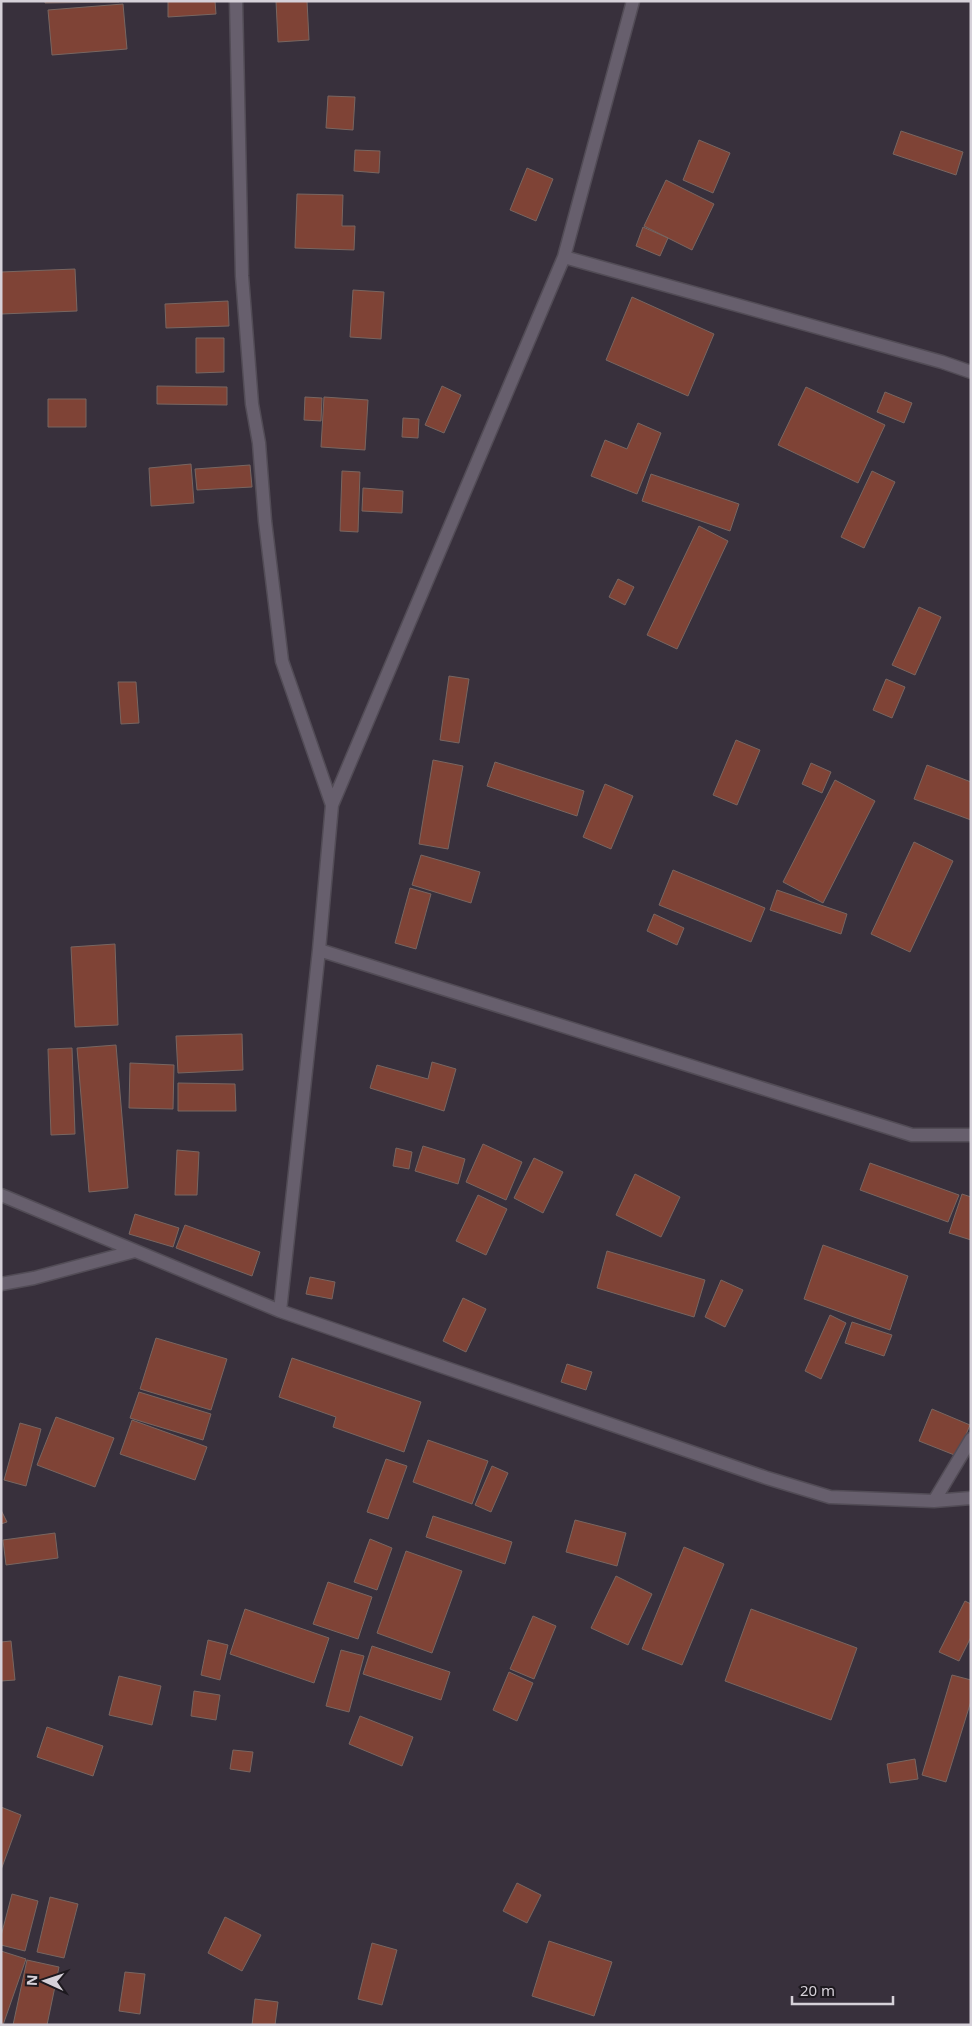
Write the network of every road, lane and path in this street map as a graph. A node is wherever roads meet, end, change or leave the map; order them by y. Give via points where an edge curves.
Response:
1 (236, 1) edge
2 (633, 1) edge
3 (564, 257) junction
4 (971, 372) edge
5 (332, 805) junction
6 (320, 950) junction
7 (971, 1135) edge
8 (1, 1196) edge
9 (135, 1251) junction
10 (1, 1284) edge
11 (280, 1311) junction
12 (971, 1439) edge
13 (971, 1498) edge
14 (934, 1501) junction

1 - 5 street via 242,276 265,521 282,661
2 - 3 street
3 - 4 street
3 - 5 street
5 - 6 street
6 - 7 street via 912,1135
6 - 11 street
8 - 9 street
9 - 10 street
9 - 11 street
11 - 14 street via 757,1475 830,1497
12 - 14 street
13 - 14 street

